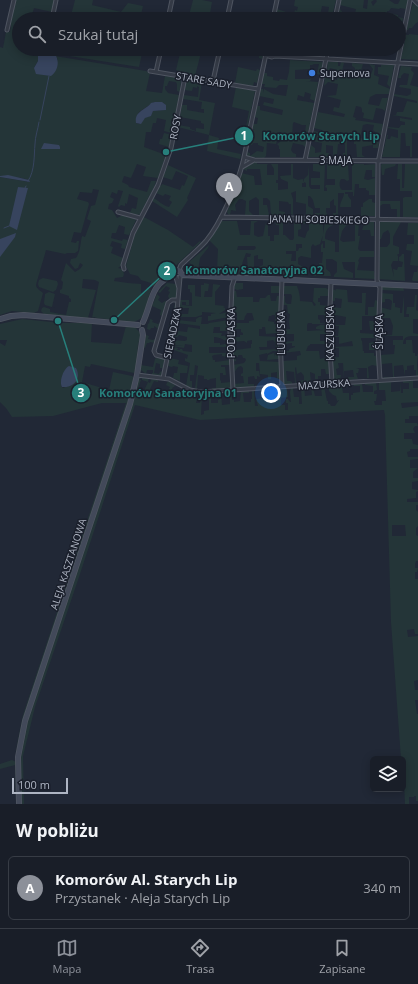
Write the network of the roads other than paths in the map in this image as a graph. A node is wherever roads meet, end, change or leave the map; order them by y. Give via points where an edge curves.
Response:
1 (14, 0) edge
2 (56, 0) edge
3 (172, 0) edge
4 (231, 0) edge
5 (277, 0) edge
6 (339, 0) edge
7 (410, 0) edge
8 (414, 0) edge
9 (418, 4) edge
10 (53, 12) edge
11 (169, 12) edge
12 (228, 12) edge
13 (274, 12) edge
14 (336, 12) edge
15 (406, 21) edge
16 (7, 30) dead end
17 (159, 56) edge
18 (218, 56) edge
19 (265, 56) edge
20 (275, 56) edge
21 (399, 56) edge
22 (326, 58) junction
23 (398, 62) junction
24 (418, 64) edge
25 (150, 71) dead end
26 (156, 72) junction
27 (185, 76) junction
28 (213, 81) junction
29 (258, 89) junction
30 (244, 157) junction
31 (254, 160) junction
32 (306, 160) junction
33 (378, 161) junction
34 (418, 161) edge
35 (242, 167) junction
36 (118, 212) dead end
37 (221, 217) junction
38 (140, 218) junction
39 (377, 219) junction
40 (418, 220) edge
41 (124, 269) dead end
42 (178, 275) junction
43 (235, 277) junction
44 (282, 279) junction
45 (331, 282) junction
46 (378, 284) junction
47 (418, 286) edge
48 (178, 300) junction
49 (0, 319) edge
50 (144, 322) junction
51 (138, 325) junction
52 (142, 330) junction
53 (167, 358) junction
54 (137, 375) junction
55 (163, 378) junction
56 (418, 378) edge
57 (380, 380) junction
58 (332, 383) junction
59 (282, 387) junction
60 (233, 390) junction
61 (19, 804) edge

1 - 16 street
2 - 10 street
3 - 11 street
4 - 12 street
5 - 13 street
6 - 14 street
7 - 15 street, ŚLĄSKA
8 - 9 street
17 - 26 street
18 - 28 street
19 - 29 street
20 - 22 street
21 - 23 street, ŚLĄSKA
22 - 23 street
22 - 32 street
23 - 24 street
23 - 33 street, ŚLĄSKA
25 - 26 street, STARE SADY
26 - 27 street, STARE SADY
27 - 28 street, STARE SADY
27 - 38 street, ROSY via 171,148 158,185
28 - 29 street, STARE SADY
29 - 30 street
30 - 31 street, 3 MAJA
30 - 35 street
31 - 32 street, 3 MAJA
31 - 35 street
32 - 33 street, 3 MAJA
33 - 34 street, 3 MAJA
33 - 39 street, ŚLĄSKA
35 - 37 street
36 - 38 street
37 - 39 street, JANA III SOBIESKIEGO
37 - 42 street via 211,235 181,265
38 - 41 street, ROSY via 133,233
39 - 40 street, JANA III SOBIESKIEGO
39 - 46 street, ŚLĄSKA
42 - 43 street
42 - 48 street, SIERADZKA
42 - 50 street via 168,277 155,290
43 - 44 street
43 - 60 street, PODLASKA via 232,286 230,332
44 - 45 street
44 - 59 street, LUBUSKA
45 - 46 street
45 - 58 street, KASZUBSKA via 329,336
46 - 47 street
46 - 57 street, ŚLĄSKA
48 - 53 street, SIERADZKA
48 - 53 street via 172,300 168,304 154,350 156,356
49 - 51 street via 24,315
50 - 51 street
50 - 52 street
51 - 52 street
52 - 54 street, ALEJA KASZTANOWA
53 - 55 street, SIERADZKA
54 - 55 street, MAZURSKA
54 - 61 street, ALEJA KASZTANOWA via 125,420 25,721 18,757
55 - 60 street, MAZURSKA via 197,391
56 - 57 street, MAZURSKA
57 - 58 street, MAZURSKA
58 - 59 street, MAZURSKA
59 - 60 street, MAZURSKA

